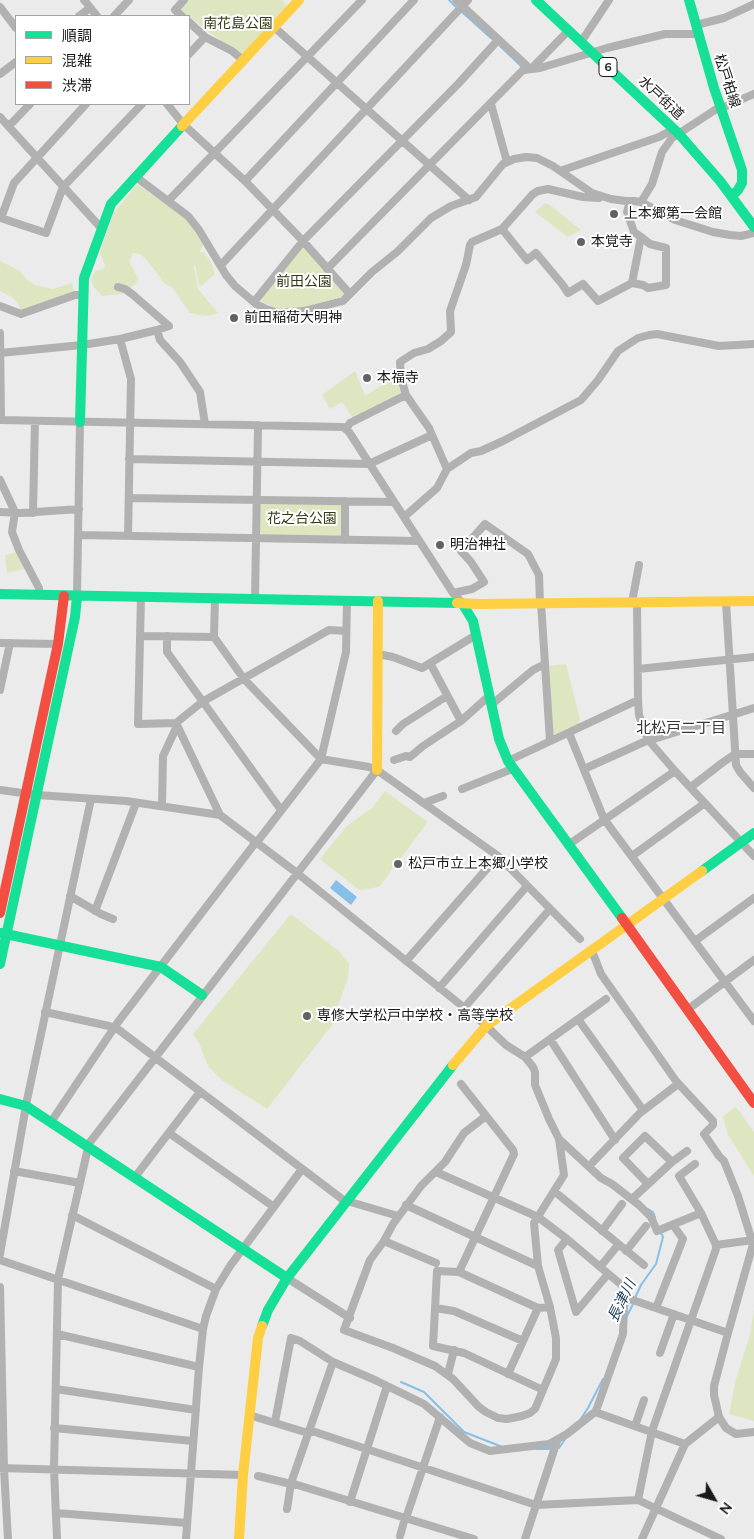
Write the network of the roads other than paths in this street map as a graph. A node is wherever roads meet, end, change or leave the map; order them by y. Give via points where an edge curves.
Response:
1 (84, 0) edge
2 (129, 0) edge
3 (184, 0) edge
4 (362, 0) edge
5 (414, 0) edge
6 (456, 0) edge
7 (536, 0) edge
8 (609, 0) edge
9 (689, 0) edge
10 (294, 2) edge
11 (465, 3) edge
12 (754, 4) edge
13 (0, 8) edge
14 (90, 8) junction
15 (175, 10) junction
16 (80, 15) edge
17 (96, 15) edge
18 (115, 15) edge
19 (169, 15) edge
20 (181, 15) edge
21 (190, 23) edge
22 (15, 27) edge
23 (274, 27) junction
24 (697, 30) junction
25 (568, 31) junction
26 (204, 37) junction
27 (498, 40) junction
28 (581, 42) junction
29 (190, 53) edge
30 (592, 53) junction
31 (308, 57) junction
32 (244, 60) junction
33 (15, 63) edge
34 (528, 69) junction
35 (0, 74) edge
36 (337, 82) junction
37 (754, 94) edge
38 (491, 104) junction
39 (29, 105) edge
40 (85, 105) edge
41 (141, 105) edge
42 (168, 105) edge
43 (721, 107) junction
44 (366, 109) junction
45 (0, 117) edge
46 (184, 125) junction
47 (9, 126) junction
48 (677, 132) junction
49 (402, 141) junction
50 (214, 153) junction
51 (37, 157) junction
52 (507, 162) junction
53 (430, 165) junction
54 (560, 170) junction
55 (136, 177) junction
56 (246, 181) junction
57 (64, 187) junction
58 (732, 196) junction
59 (611, 199) junction
60 (169, 200) junction
61 (468, 200) junction
62 (630, 201) junction
63 (641, 202) junction
64 (273, 209) junction
65 (754, 227) edge
66 (102, 228) junction
67 (502, 229) junction
68 (754, 233) edge
69 (642, 237) junction
70 (303, 241) junction
71 (221, 265) junction
72 (327, 268) junction
73 (632, 283) junction
74 (118, 287) dead end
75 (349, 293) junction
76 (83, 294) junction
77 (254, 302) junction
78 (0, 306) edge
79 (158, 330) junction
80 (0, 333) edge
81 (120, 339) junction
82 (754, 344) edge
83 (82, 345) junction
84 (0, 353) edge
85 (406, 395) junction
86 (1, 420) edge
87 (34, 421) junction
88 (80, 422) junction
89 (130, 423) junction
90 (204, 424) junction
91 (258, 425) junction
92 (346, 429) junction
93 (432, 436) junction
94 (129, 459) junction
95 (257, 462) junction
96 (369, 464) junction
97 (447, 469) junction
98 (0, 480) edge
99 (129, 498) junction
100 (256, 500) junction
101 (345, 501) junction
102 (394, 502) junction
103 (79, 509) junction
104 (0, 512) edge
105 (15, 512) junction
106 (33, 513) junction
107 (404, 517) junction
108 (78, 536) junction
109 (128, 536) junction
110 (255, 539) junction
111 (345, 540) junction
112 (419, 541) junction
113 (639, 565) dead end
114 (453, 593) junction
115 (0, 594) edge
116 (39, 595) junction
117 (64, 596) junction
118 (76, 596) junction
119 (141, 596) junction
120 (215, 598) junction
121 (255, 599) junction
122 (347, 600) junction
123 (378, 601) junction
124 (754, 601) edge
125 (634, 602) junction
126 (726, 602) junction
127 (462, 603) junction
128 (541, 603) junction
129 (346, 631) junction
130 (476, 635) junction
131 (140, 636) junction
132 (167, 636) junction
133 (214, 637) junction
134 (0, 643) edge
135 (10, 643) junction
136 (58, 644) junction
137 (69, 645) junction
138 (378, 654) junction
139 (754, 658) edge
140 (730, 660) junction
141 (430, 663) junction
142 (545, 664) junction
143 (638, 669) junction
144 (244, 678) junction
145 (0, 690) edge
146 (447, 696) junction
147 (638, 700) junction
148 (490, 701) junction
149 (202, 702) junction
150 (754, 708) edge
151 (733, 714) junction
152 (461, 721) junction
153 (176, 724) junction
154 (396, 730) dead end
155 (569, 733) junction
156 (550, 741) junction
157 (650, 742) junction
158 (735, 754) junction
159 (754, 754) edge
160 (321, 758) junction
161 (394, 760) dead end
162 (510, 765) junction
163 (584, 769) junction
164 (377, 770) junction
165 (675, 771) junction
166 (691, 787) junction
167 (754, 788) edge
168 (462, 789) dead end
169 (0, 790) edge
170 (26, 794) junction
171 (37, 795) junction
172 (444, 796) dead end
173 (91, 799) junction
174 (136, 803) junction
175 (424, 803) junction
176 (706, 803) junction
177 (162, 806) junction
178 (281, 810) junction
179 (220, 815) junction
180 (604, 819) junction
181 (754, 833) edge
182 (257, 842) junction
183 (741, 842) junction
184 (568, 845) junction
185 (498, 856) junction
186 (632, 856) junction
187 (754, 856) edge
188 (297, 873) junction
189 (527, 886) junction
190 (70, 896) junction
191 (664, 898) junction
192 (754, 898) edge
193 (550, 909) junction
194 (95, 911) junction
195 (0, 913) edge
196 (113, 919) dead end
197 (627, 925) junction
198 (3, 933) edge
199 (580, 939) dead end
200 (696, 941) junction
201 (59, 945) junction
202 (590, 951) junction
203 (754, 960) edge
204 (406, 961) junction
205 (0, 964) edge
206 (161, 967) junction
207 (725, 982) junction
208 (439, 988) junction
209 (202, 996) junction
210 (606, 999) dead end
211 (464, 1008) junction
212 (688, 1010) junction
213 (45, 1012) junction
214 (578, 1019) junction
215 (754, 1021) edge
216 (486, 1026) junction
217 (114, 1028) junction
218 (550, 1039) junction
219 (155, 1057) junction
220 (525, 1057) junction
221 (461, 1084) dead end
222 (678, 1084) junction
223 (200, 1092) junction
224 (0, 1099) edge
225 (754, 1103) edge
226 (26, 1106) junction
227 (643, 1110) junction
228 (486, 1116) junction
229 (51, 1122) junction
230 (169, 1133) junction
231 (559, 1139) junction
232 (615, 1140) junction
233 (89, 1147) junction
234 (687, 1152) dead end
235 (593, 1162) dead end
236 (672, 1162) junction
237 (695, 1164) dead end
238 (302, 1169) junction
239 (14, 1171) junction
240 (436, 1172) junction
241 (135, 1177) junction
242 (80, 1183) junction
243 (648, 1184) junction
244 (554, 1191) junction
245 (494, 1198) junction
246 (632, 1199) junction
247 (346, 1201) junction
248 (622, 1204) dead end
249 (406, 1205) junction
250 (274, 1207) junction
251 (701, 1213) junction
252 (72, 1215) junction
253 (398, 1216) junction
254 (538, 1217) junction
255 (672, 1225) junction
256 (646, 1226) dead end
257 (602, 1231) junction
258 (476, 1236) junction
259 (567, 1239) junction
260 (753, 1240) edge
261 (384, 1241) junction
262 (618, 1245) junction
263 (716, 1246) junction
264 (243, 1248) junction
265 (626, 1251) junction
266 (0, 1254) edge
267 (0, 1260) edge
268 (436, 1264) dead end
269 (644, 1265) dead end
270 (538, 1266) junction
271 (600, 1267) junction
272 (459, 1272) junction
273 (608, 1274) junction
274 (288, 1278) junction
275 (58, 1279) junction
276 (0, 1287) edge
277 (624, 1287) dead end
278 (216, 1289) junction
279 (550, 1307) junction
280 (435, 1308) junction
281 (538, 1308) junction
282 (656, 1308) junction
283 (674, 1314) junction
284 (350, 1318) junction
285 (691, 1320) junction
286 (203, 1328) junction
287 (728, 1333) junction
288 (57, 1334) junction
289 (523, 1341) junction
290 (454, 1350) junction
291 (660, 1354) dead end
292 (333, 1362) junction
293 (199, 1367) junction
294 (448, 1374) junction
295 (508, 1374) junction
296 (387, 1386) junction
297 (56, 1389) junction
298 (543, 1390) junction
299 (644, 1400) dead end
300 (196, 1410) junction
301 (594, 1412) junction
302 (249, 1414) junction
303 (440, 1416) junction
304 (719, 1417) junction
305 (275, 1422) junction
306 (636, 1426) junction
307 (54, 1428) junction
308 (652, 1431) junction
309 (309, 1432) junction
310 (754, 1432) edge
311 (193, 1441) junction
312 (556, 1441) junction
313 (685, 1444) junction
314 (367, 1449) junction
315 (423, 1467) junction
316 (2, 1468) edge
317 (54, 1469) junction
318 (191, 1474) junction
319 (243, 1475) junction
320 (258, 1476) dead end
321 (291, 1483) junction
322 (638, 1500) junction
323 (350, 1502) junction
324 (536, 1505) junction
325 (287, 1509) dead end
326 (656, 1509) junction
327 (56, 1513) junction
328 (405, 1518) junction
329 (187, 1523) junction
330 (400, 1536) dead end
331 (8, 1539) edge
332 (57, 1539) edge
333 (186, 1539) edge
334 (239, 1539) edge
335 (474, 1539) edge
336 (524, 1539) edge
337 (642, 1539) edge
338 (721, 1539) edge

1 - 14 street
2 - 18 street
3 - 15 street
4 - 31 street
5 - 36 street
6 - 11 street
7 - 25 main road, 水戸街道 / 6
8 - 28 street
9 - 24 main road, 松戸柏線
10 - 23 main road
11 - 27 street
11 - 44 street
12 - 24 street
13 - 22 street
14 - 16 street
14 - 17 street
15 - 19 street
15 - 20 street
21 - 26 street
23 - 31 street
23 - 32 main road
24 - 30 street via 665,34
24 - 43 main road, 松戸柏線
25 - 28 main road, 水戸街道 / 6
25 - 34 street
26 - 29 street
26 - 32 street
27 - 34 street
27 - 49 street
28 - 30 main road, 水戸街道 / 6
30 - 34 street
30 - 48 main road, 水戸街道 / 6
31 - 36 street
31 - 50 street
32 - 46 main road
33 - 35 street
34 - 38 street
36 - 44 street
36 - 56 street
37 - 43 street
38 - 52 street
38 - 53 street
39 - 47 street
40 - 51 street
41 - 57 street
42 - 46 street
43 - 48 street
43 - 58 main road, 松戸柏線 via 742,170 742,183
44 - 49 street
44 - 64 street
45 - 47 street
46 - 50 street
46 - 55 main road
47 - 51 street
48 - 54 street
48 - 58 main road, 水戸街道 / 6
48 - 63 street via 662,152 652,184
49 - 53 street
49 - 70 street
50 - 56 street
50 - 60 street
51 - 57 street
51 - 57 street via 14,183 1,218 46,233
52 - 54 street via 532,157
52 - 61 street via 480,194
53 - 61 street
53 - 72 street
54 - 59 street via 592,193
55 - 60 street
55 - 66 main road via 112,204
56 - 64 street
57 - 66 street
58 - 65 main road, 水戸街道 / 6
59 - 62 street
59 - 67 street via 543,189 534,194
60 - 71 street via 188,216
61 - 75 street via 431,218
62 - 63 street
62 - 69 street via 628,212 634,232
63 - 68 street via 670,218 713,232 741,236
64 - 70 street
64 - 71 street
66 - 76 main road via 84,278
67 - 73 street via 527,260 536,253 568,293 583,284 598,301
67 - 85 street via 470,245 450,311 450,332 435,345 400,362
69 - 73 street
69 - 73 street via 650,244 666,248 666,285 648,288
70 - 72 street
70 - 77 street
71 - 77 street via 235,286
72 - 75 street
74 - 79 street via 132,294 169,326
75 - 77 street via 342,301 290,313 278,313
76 - 78 street via 21,314
76 - 83 main road
79 - 81 street
79 - 90 street via 160,340 200,392
80 - 84 street
81 - 83 street
81 - 89 street via 131,379
82 - 97 street via 719,346 657,334 638,338 618,352 581,400 503,441 471,453
83 - 84 street
83 - 88 main road
84 - 86 street
85 - 92 street
85 - 93 street
86 - 87 street
87 - 88 street
87 - 106 street
88 - 89 street
88 - 103 street
89 - 90 street
89 - 94 street
90 - 91 street
91 - 92 street
91 - 95 street
92 - 96 street
93 - 96 street
93 - 97 street
94 - 95 street
94 - 99 street
95 - 96 street
95 - 100 street
96 - 102 street
97 - 107 street via 437,488
98 - 105 street
99 - 100 street
99 - 109 street
100 - 101 street
100 - 110 street
101 - 102 street
101 - 111 street
102 - 107 street
103 - 106 street
103 - 108 street
104 - 105 street
105 - 106 street
105 - 116 street via 12,532 39,588
107 - 112 street
108 - 109 street
108 - 118 street
109 - 110 street
110 - 111 street
110 - 121 street
111 - 112 street
112 - 114 street
113 - 125 street
114 - 127 street
114 - 128 street via 484,582 461,551 485,524 528,554 539,576
115 - 116 main road
116 - 117 main road
117 - 118 main road
117 - 136 main road
118 - 119 main road
118 - 137 main road
119 - 120 main road
119 - 131 street
120 - 121 main road
120 - 133 street
121 - 122 main road
122 - 123 main road
122 - 129 street
123 - 127 main road
123 - 138 main road
124 - 126 main road
125 - 126 main road
125 - 128 main road
125 - 143 street
126 - 140 street
127 - 128 main road
127 - 130 main road via 473,621
128 - 142 street
129 - 144 street via 329,630
129 - 160 street via 346,652
130 - 141 street
130 - 148 main road
131 - 132 street
131 - 153 street via 138,724
132 - 133 street
132 - 149 street via 167,652
133 - 144 street
134 - 135 street
135 - 136 street
135 - 145 street
136 - 137 main road
136 - 170 main road
137 - 171 main road
138 - 141 street via 422,668
138 - 164 main road
139 - 140 street
140 - 143 street
140 - 151 street
141 - 146 street
142 - 148 street
142 - 156 street
143 - 147 street
144 - 149 street
144 - 160 street
146 - 152 street
146 - 154 street
147 - 155 street
147 - 157 street via 642,725
148 - 152 street
148 - 162 main road via 499,739
149 - 153 street
149 - 178 street
150 - 151 street
151 - 157 street
151 - 158 street
152 - 161 street via 410,758
153 - 177 street via 163,756
153 - 179 street
155 - 156 street
155 - 163 street
156 - 162 street
157 - 163 street
157 - 165 street
158 - 159 street
158 - 166 street
158 - 167 street via 736,765
160 - 164 street
160 - 178 street
162 - 168 street
162 - 184 main road
163 - 180 street
164 - 175 street
164 - 188 street
165 - 166 street
165 - 180 street
166 - 176 street
169 - 170 street
170 - 171 street
170 - 195 main road
171 - 173 street
171 - 198 main road
172 - 175 street
173 - 174 street
173 - 190 street
174 - 177 street
174 - 194 street
175 - 185 street
176 - 183 street
176 - 186 street
177 - 179 street
178 - 182 street
179 - 182 street
180 - 184 street
180 - 186 street
181 - 183 main road
182 - 188 street
182 - 206 street
183 - 187 street
183 - 191 main road
184 - 197 main road
185 - 189 street
185 - 204 street
186 - 191 street
188 - 204 street
188 - 209 street
189 - 193 street
189 - 208 street
190 - 194 street
190 - 201 street
191 - 197 main road
191 - 200 street
192 - 200 street
193 - 199 street
193 - 211 street
194 - 196 street
197 - 202 main road
197 - 212 main road
198 - 201 main road
198 - 205 main road
200 - 207 street
201 - 206 main road
201 - 213 street
202 - 216 main road
202 - 222 street via 601,974
203 - 207 street
204 - 208 street
206 - 209 main road
206 - 217 street
207 - 212 street
207 - 215 street
208 - 211 street
209 - 219 street
210 - 214 street
211 - 216 street
212 - 225 main road
213 - 217 street
213 - 226 street
214 - 218 street
214 - 227 street
216 - 220 street
216 - 247 main road
217 - 219 street
217 - 229 street
218 - 220 street
218 - 232 street
219 - 223 street
219 - 233 street
220 - 231 street via 535,1072 535,1085
221 - 228 street
222 - 227 street
222 - 260 street via 713,1121 704,1134 724,1161
223 - 230 street
223 - 238 street
224 - 226 main road
226 - 229 main road
226 - 239 street
227 - 232 street
228 - 240 street via 464,1133
228 - 245 street via 514,1154
229 - 233 main road
230 - 241 street
230 - 250 street
231 - 244 street via 564,1175
231 - 246 street via 601,1178
232 - 235 street
233 - 241 main road
233 - 242 street
234 - 236 street
236 - 243 street
236 - 243 street via 645,1136 623,1158
237 - 251 street via 679,1176
238 - 247 street
238 - 250 street
239 - 242 street
239 - 266 street
240 - 245 street
240 - 249 street
241 - 264 main road
242 - 252 street
243 - 246 street
244 - 254 street
244 - 257 street
245 - 254 street
245 - 258 street
246 - 255 street via 651,1218 657,1231
247 - 253 street
247 - 274 main road
248 - 257 street
249 - 253 street
249 - 258 street
250 - 264 street
251 - 255 street
251 - 263 street
252 - 275 street
252 - 278 street
253 - 261 street
254 - 259 street
254 - 270 street via 534,1223
255 - 282 street via 683,1239
256 - 265 street
257 - 262 street
258 - 270 street
258 - 272 street
259 - 271 street
259 - 273 street via 558,1250 576,1312
260 - 263 street
260 - 287 street
261 - 268 street
261 - 284 street via 370,1260
262 - 265 street
262 - 271 street
263 - 285 street
264 - 274 main road
264 - 278 street
265 - 269 street
267 - 275 street
270 - 279 street
271 - 273 street
272 - 280 street via 437,1271
272 - 281 street
273 - 277 street
274 - 284 street
274 - 302 main road via 261,1328
275 - 286 street
275 - 288 street
276 - 316 street
278 - 286 street
279 - 281 street
279 - 298 street via 556,1359
280 - 289 street via 454,1311
280 - 290 street via 433,1346
281 - 289 street
282 - 283 street
282 - 301 street via 630,1299 625,1302 623,1334
283 - 285 street
283 - 291 street
284 - 294 street via 344,1330 393,1348
285 - 287 street
285 - 308 street
286 - 293 street
287 - 304 street via 714,1386
288 - 293 street
288 - 297 street
289 - 295 street
290 - 294 street
290 - 295 street
292 - 296 street
292 - 305 street via 291,1338
292 - 309 street
293 - 300 street
294 - 298 street via 479,1407 498,1418 508,1419 535,1410
295 - 298 street
296 - 303 street via 424,1404
296 - 314 street
297 - 300 street
297 - 307 street
299 - 306 street
300 - 311 street
301 - 306 street
301 - 312 street
302 - 305 street
302 - 319 main road
303 - 312 street via 470,1443 490,1451
303 - 315 street
304 - 310 street via 731,1432
304 - 313 street
305 - 309 street
306 - 308 street
307 - 311 street
307 - 317 street
308 - 313 street
308 - 322 street
309 - 314 street
309 - 321 street
311 - 318 street
312 - 324 street
313 - 326 street
314 - 315 street
314 - 323 street
315 - 324 street
315 - 328 street
316 - 317 street
316 - 331 street
317 - 318 street
317 - 327 street
318 - 319 street
318 - 329 street
319 - 334 main road
320 - 321 street
321 - 323 street
321 - 325 street
322 - 324 street
322 - 326 street
323 - 328 street
324 - 336 street
326 - 337 street
326 - 338 street
327 - 329 street
327 - 332 street
328 - 330 street
328 - 335 street
329 - 333 street

